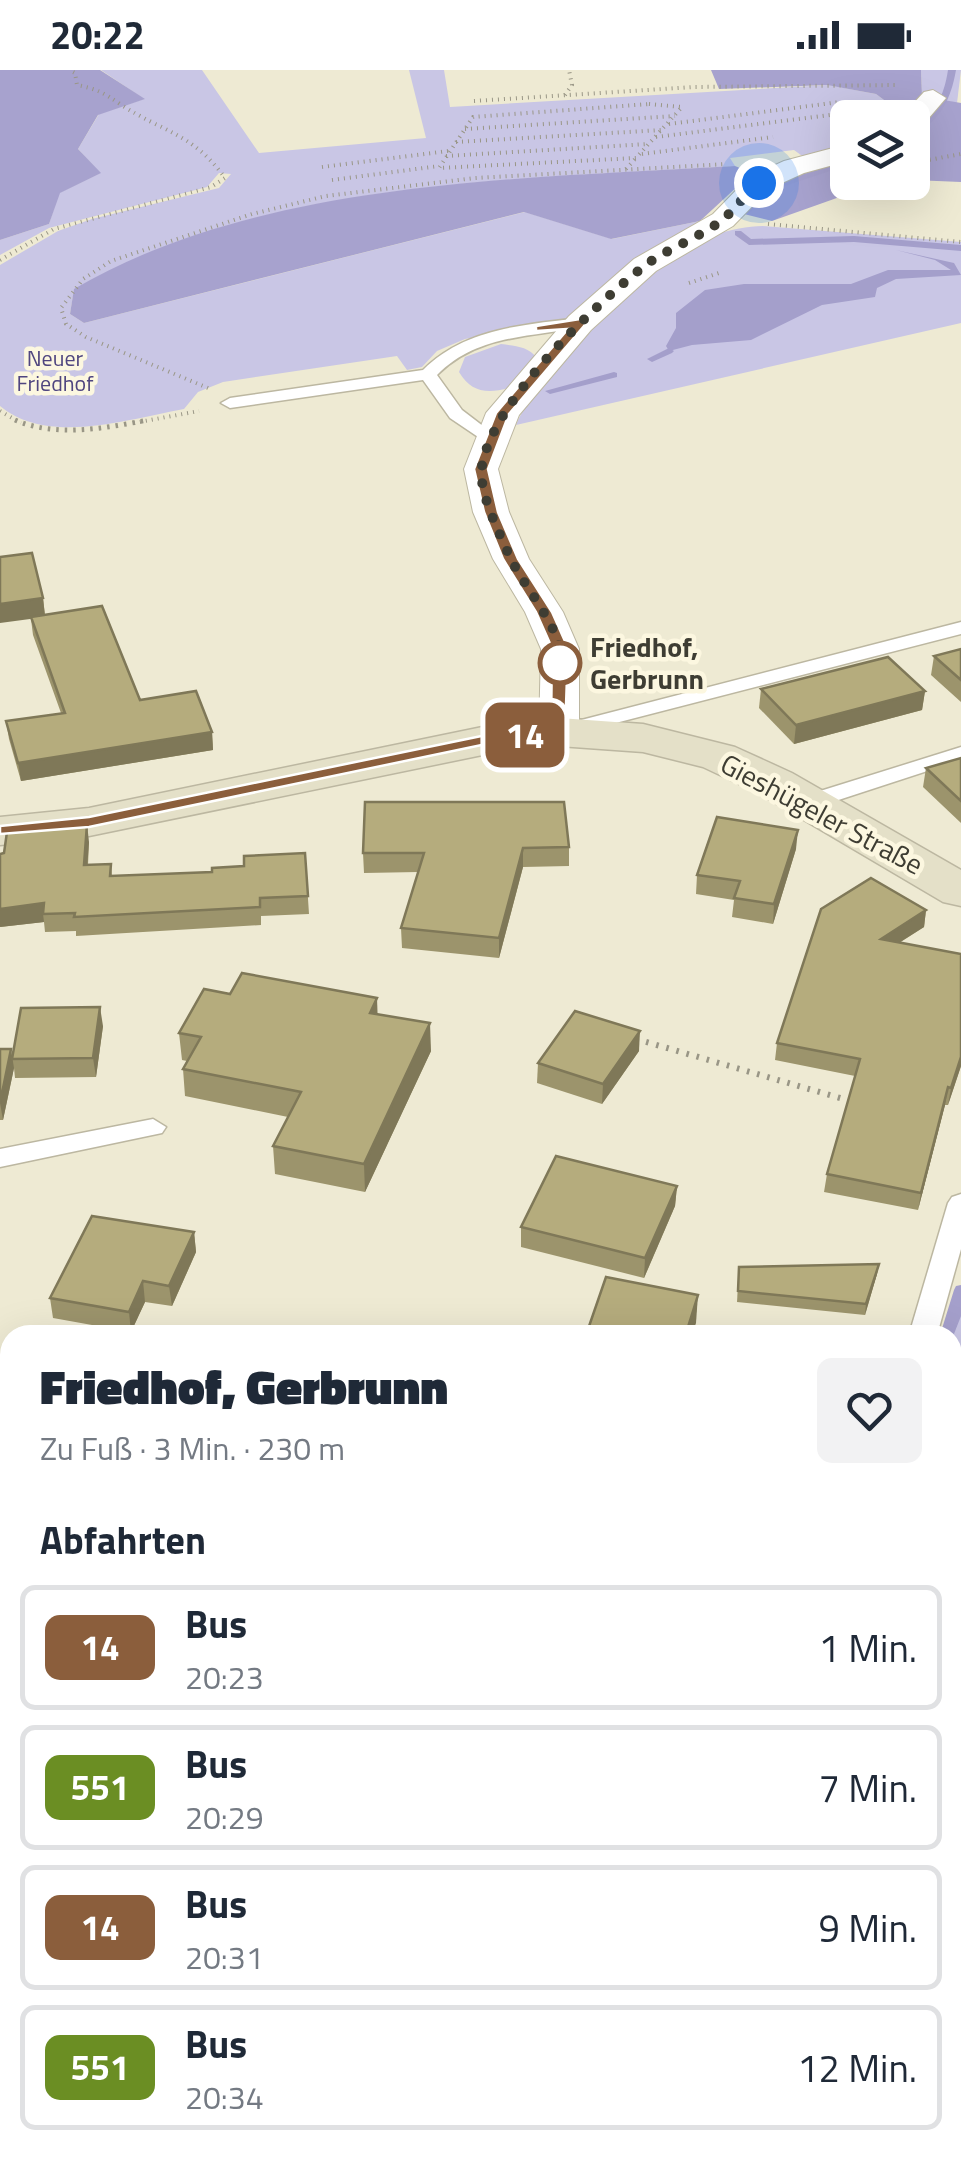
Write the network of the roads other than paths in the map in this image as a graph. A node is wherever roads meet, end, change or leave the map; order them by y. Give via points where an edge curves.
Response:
1 (933, 98) dead end
2 (930, 101) edge
3 (830, 158) edge
4 (580, 323) junction
5 (428, 374) junction
6 (230, 403) road end
7 (490, 440) junction
8 (961, 628) edge
9 (559, 732) junction
10 (961, 753) edge
11 (809, 802) junction
12 (0, 831) edge
13 (961, 891) edge
14 (153, 1127) dead end
15 (0, 1158) edge
16 (961, 1203) edge
17 (925, 1325) edge

1 - 2 street
3 - 4 street via 775,175 746,194 724,219 645,265
4 - 5 lane via 468,344 442,357
4 - 7 street via 503,413
5 - 6 lane
5 - 7 lane via 456,414
7 - 9 street via 481,469 491,512 560,648
8 - 9 lane, Gieshügeler Straße
9 - 11 street, Gieshügeler Straße via 643,738 719,756
9 - 12 street, Gieshügeler Straße via 496,738 89,822
10 - 11 lane
11 - 13 street, Gieshügeler Straße
14 - 15 lane
16 - 17 lane

